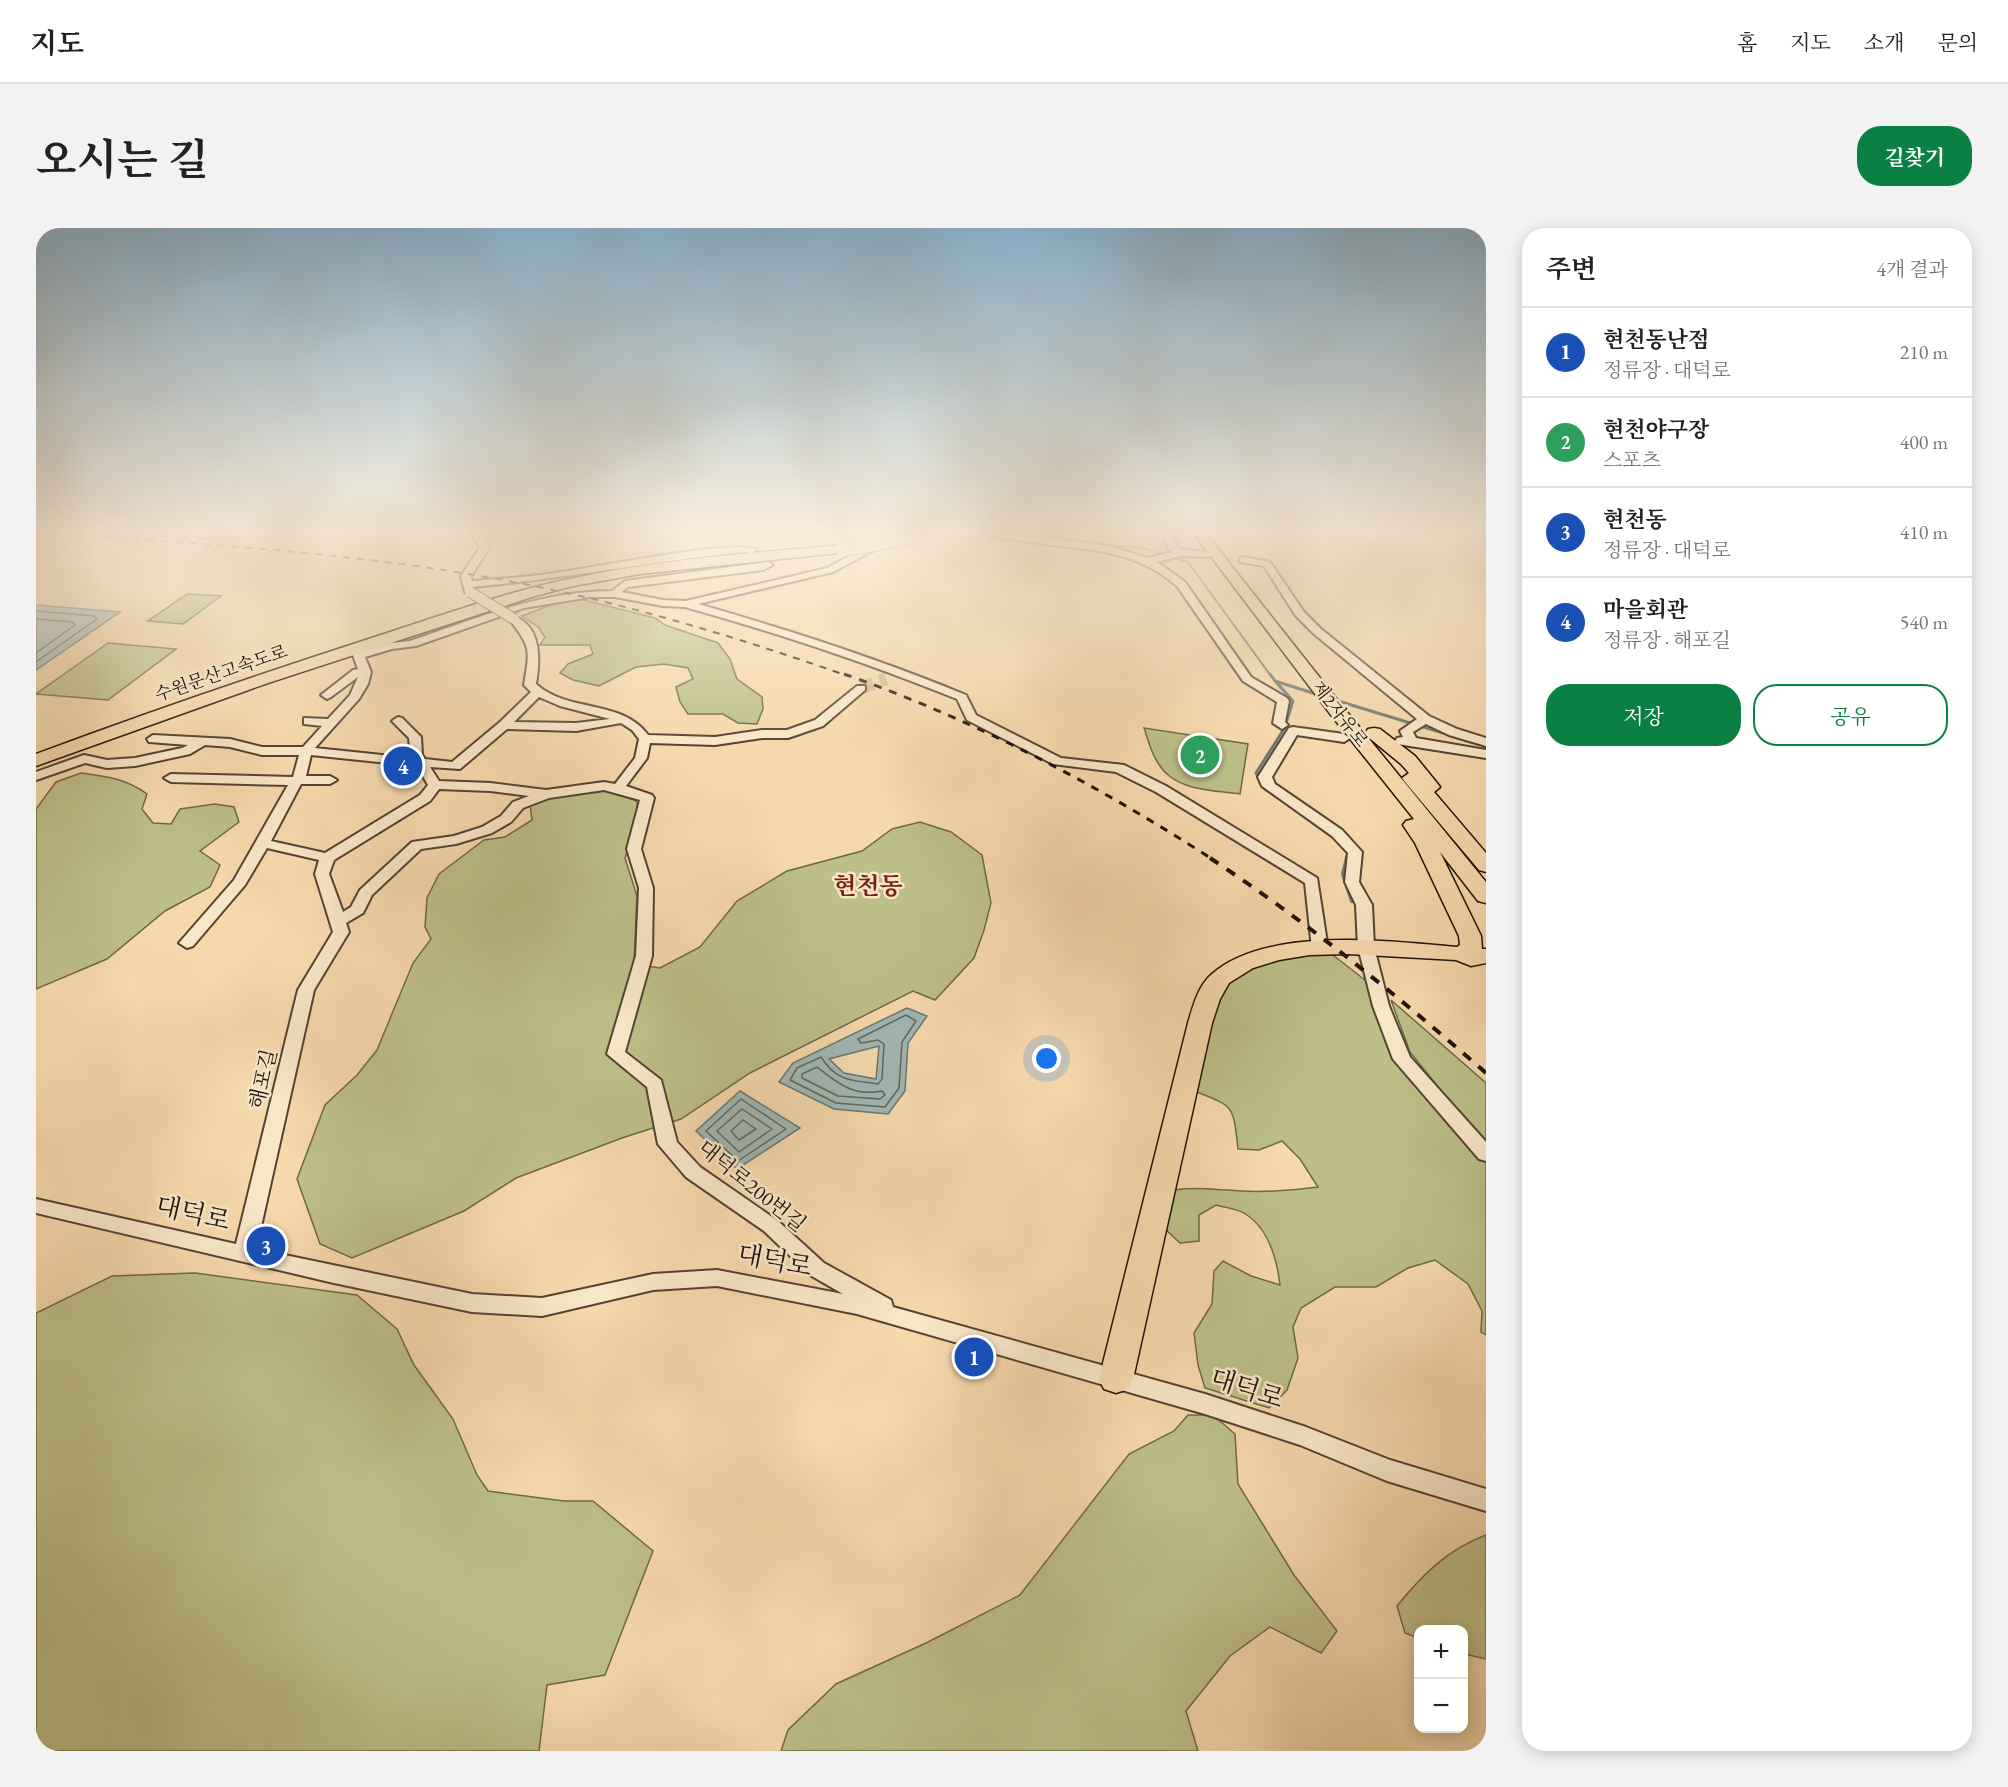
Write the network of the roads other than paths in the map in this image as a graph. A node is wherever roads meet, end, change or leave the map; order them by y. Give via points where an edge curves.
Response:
1 (487, 601) edge
2 (491, 601) edge
3 (507, 601) edge
4 (546, 601) edge
5 (653, 601) edge
6 (698, 601) edge
7 (1193, 601) edge
8 (1252, 601) edge
9 (1269, 601) edge
10 (1291, 601) edge
11 (686, 604) junction
12 (1292, 628) dead end
13 (365, 672) junction
14 (905, 673) junction
15 (886, 679) tunnel mouth
16 (536, 693) junction
17 (327, 695) dead end
18 (619, 720) junction
19 (308, 721) dead end
20 (398, 721) dead end
21 (1421, 721) junction
22 (329, 723) junction
23 (1282, 724) dead end
24 (504, 725) junction
25 (1359, 730) junction
26 (824, 731) dead end
27 (153, 739) dead end
28 (645, 739) junction
29 (203, 742) junction
30 (1486, 742) edge
31 (306, 751) junction
32 (36, 752) edge
33 (1486, 754) edge
34 (36, 760) edge
35 (421, 763) junction
36 (455, 766) junction
37 (36, 776) edge
38 (171, 778) dead end
39 (330, 780) dead end
40 (296, 781) junction
41 (435, 785) junction
42 (618, 788) junction
43 (546, 794) junction
44 (263, 843) junction
45 (1486, 845) edge
46 (327, 858) junction
47 (1486, 866) edge
48 (1486, 896) edge
49 (338, 921) junction
50 (187, 943) dead end
51 (1366, 947) junction
52 (1320, 949) junction
53 (1474, 955) edge
54 (1486, 966) edge
55 (1486, 1154) edge
56 (36, 1206) edge
57 (244, 1254) junction
58 (910, 1320) junction
59 (1116, 1378) junction
60 (1486, 1500) edge

1 - 16 street, bridge via 528,633 535,649 530,685
2 - 32 highway, 수원문산고속도로 via 154,709
3 - 34 highway, 수원문산고속도로 via 170,710
4 - 13 street via 522,605 412,644 359,655
5 - 11 street
6 - 11 street
7 - 23 street via 1247,679 1283,701 1279,723
8 - 25 highway, 제2자유로 via 1318,686 1340,703
9 - 12 highway
10 - 21 street via 1300,614
11 - 14 street via 796,635
13 - 17 street via 357,672
13 - 22 street via 355,697
14 - 15 street
14 - 52 street via 962,697 971,717 1058,760 1119,768 1161,789 1312,881
16 - 18 street
16 - 24 street
18 - 24 street via 560,728
18 - 28 street via 636,727
19 - 22 street
20 - 35 street via 415,737 416,755
21 - 30 street
21 - 33 street via 1406,738
22 - 31 street
24 - 36 street
25 - 45 highway via 1408,760
25 - 47 highway, 제2자유로
25 - 48 highway, 제2자유로
25 - 51 street via 1293,731 1265,777 1273,790 1330,828 1355,852 1352,882 1364,905
25 - 53 highway via 1373,770 1425,843 1470,936
26 - 28 street via 836,725 847,700 819,723 788,734 716,741
27 - 29 street
28 - 42 street via 641,758
29 - 31 street via 230,743 262,751
29 - 37 street via 186,751 135,762 107,764 84,759
31 - 35 street
31 - 40 street
35 - 36 street
35 - 41 street
36 - 41 street
38 - 40 street
39 - 40 street
40 - 44 street
41 - 43 street, 대덕로200번길
41 - 46 street via 425,798
42 - 43 street, 대덕로200번길 via 604,786
42 - 58 street, 대덕로200번길 via 647,798 634,849 646,888 644,956 616,1054 655,1084 668,1144 693,1172 771,1226 817,1269
43 - 49 street via 518,805 506,819 487,830 456,840 417,845 365,893 358,910
44 - 46 street
44 - 50 street via 240,882
46 - 49 street via 322,874
49 - 57 street, 해포길 via 340,933 306,990
51 - 52 highway
51 - 53 highway
51 - 55 street via 1381,1006 1402,1059
52 - 59 highway via 1270,954 1240,964 1220,979 1207,1000
53 - 54 highway
56 - 57 street, 대덕로
57 - 58 street, 대덕로 via 472,1303 542,1307 653,1282 717,1278 857,1305
58 - 59 street, 대덕로
59 - 60 street, 대덕로 via 1306,1437 1387,1470

